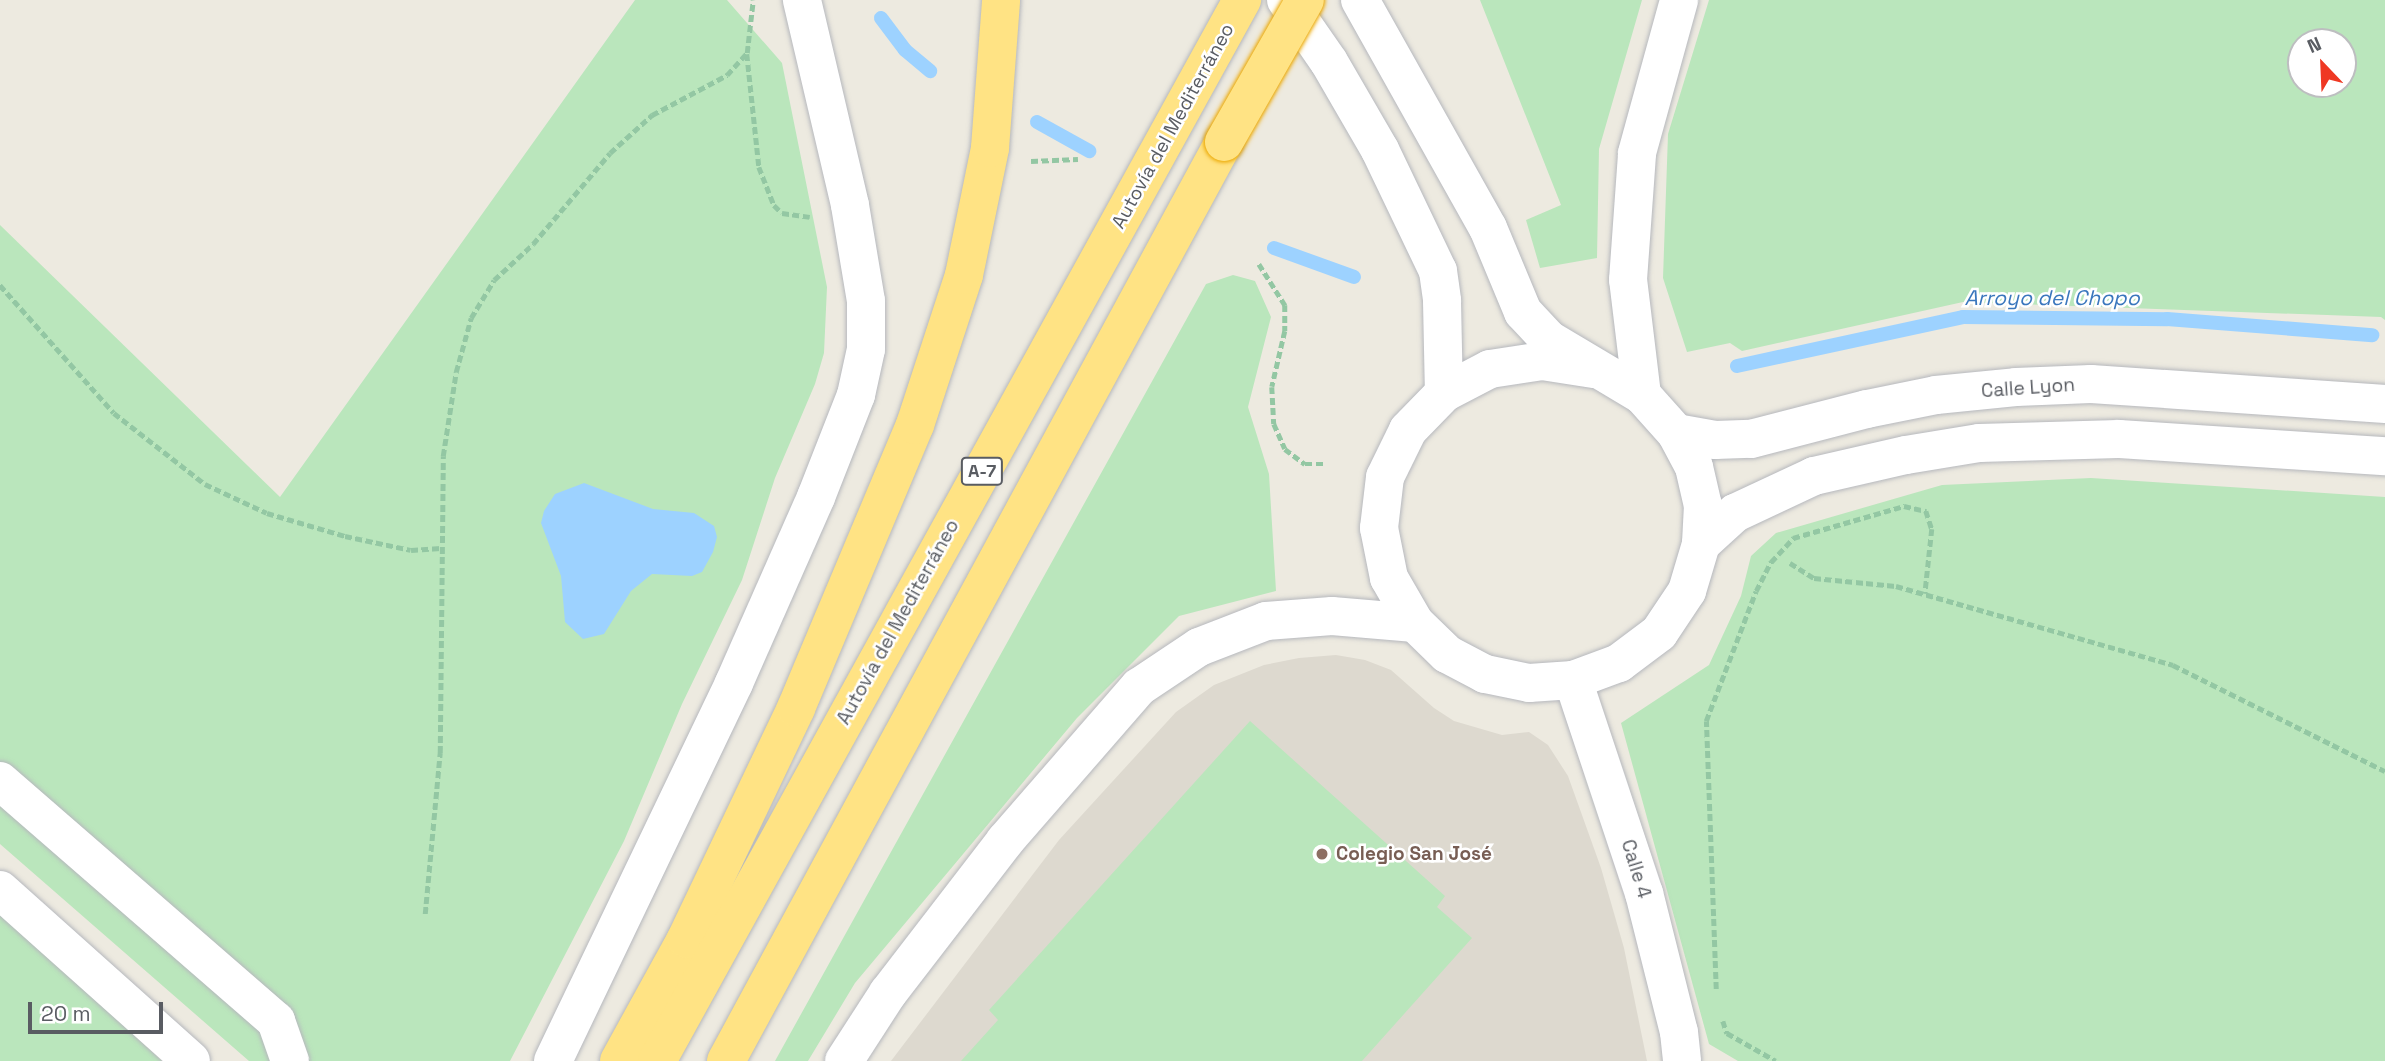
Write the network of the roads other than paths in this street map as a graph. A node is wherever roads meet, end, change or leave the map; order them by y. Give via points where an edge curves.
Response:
1 (802, 0) edge
2 (1000, 0) edge
3 (1242, 0) edge
4 (1286, 0) edge
5 (1305, 0) edge
6 (1360, 0) edge
7 (1679, 0) edge
8 (1593, 369) junction
9 (1444, 393) junction
10 (1642, 395) junction
11 (2385, 404) edge
12 (1676, 433) junction
13 (2385, 456) edge
14 (1701, 544) junction
15 (1415, 623) junction
16 (1573, 680) junction
17 (0, 780) edge
18 (0, 890) edge
19 (191, 1061) edge
20 (290, 1061) edge
21 (554, 1061) edge
22 (619, 1061) edge
23 (657, 1061) edge
24 (726, 1061) edge
25 (844, 1061) edge
26 (1682, 1061) edge

1 - 21 street via 850,205 866,301 866,349 856,395 750,648
2 - 22 highway via 990,148 964,275 915,425 796,708 686,939
3 - 23 highway, Autovía del Mediterráneo / A-7
4 - 9 street via 1374,139 1438,271
5 - 24 highway, A-7, bridge
6 - 8 street via 1488,228 1523,312 1548,340
7 - 10 street via 1637,153 1628,280
8 - 9 street via 1542,361 1490,369
8 - 10 street
9 - 15 street via 1408,430 1385,477 1379,528 1389,578
10 - 12 street
11 - 12 street, Calle Lyon via 2054,385 1936,396 1751,439 1715,440
12 - 14 street via 1694,467 1703,505
13 - 14 street via 2119,439 1979,443 1814,476 1735,513
14 - 16 street via 1687,591 1659,633 1619,663
15 - 16 street via 1447,654 1485,674 1529,683
15 - 25 street via 1332,615 1266,621 1199,647 1139,687 1005,841 888,993
16 - 26 street, Calle 4 via 1644,893
17 - 20 street via 276,1021
18 - 19 street

